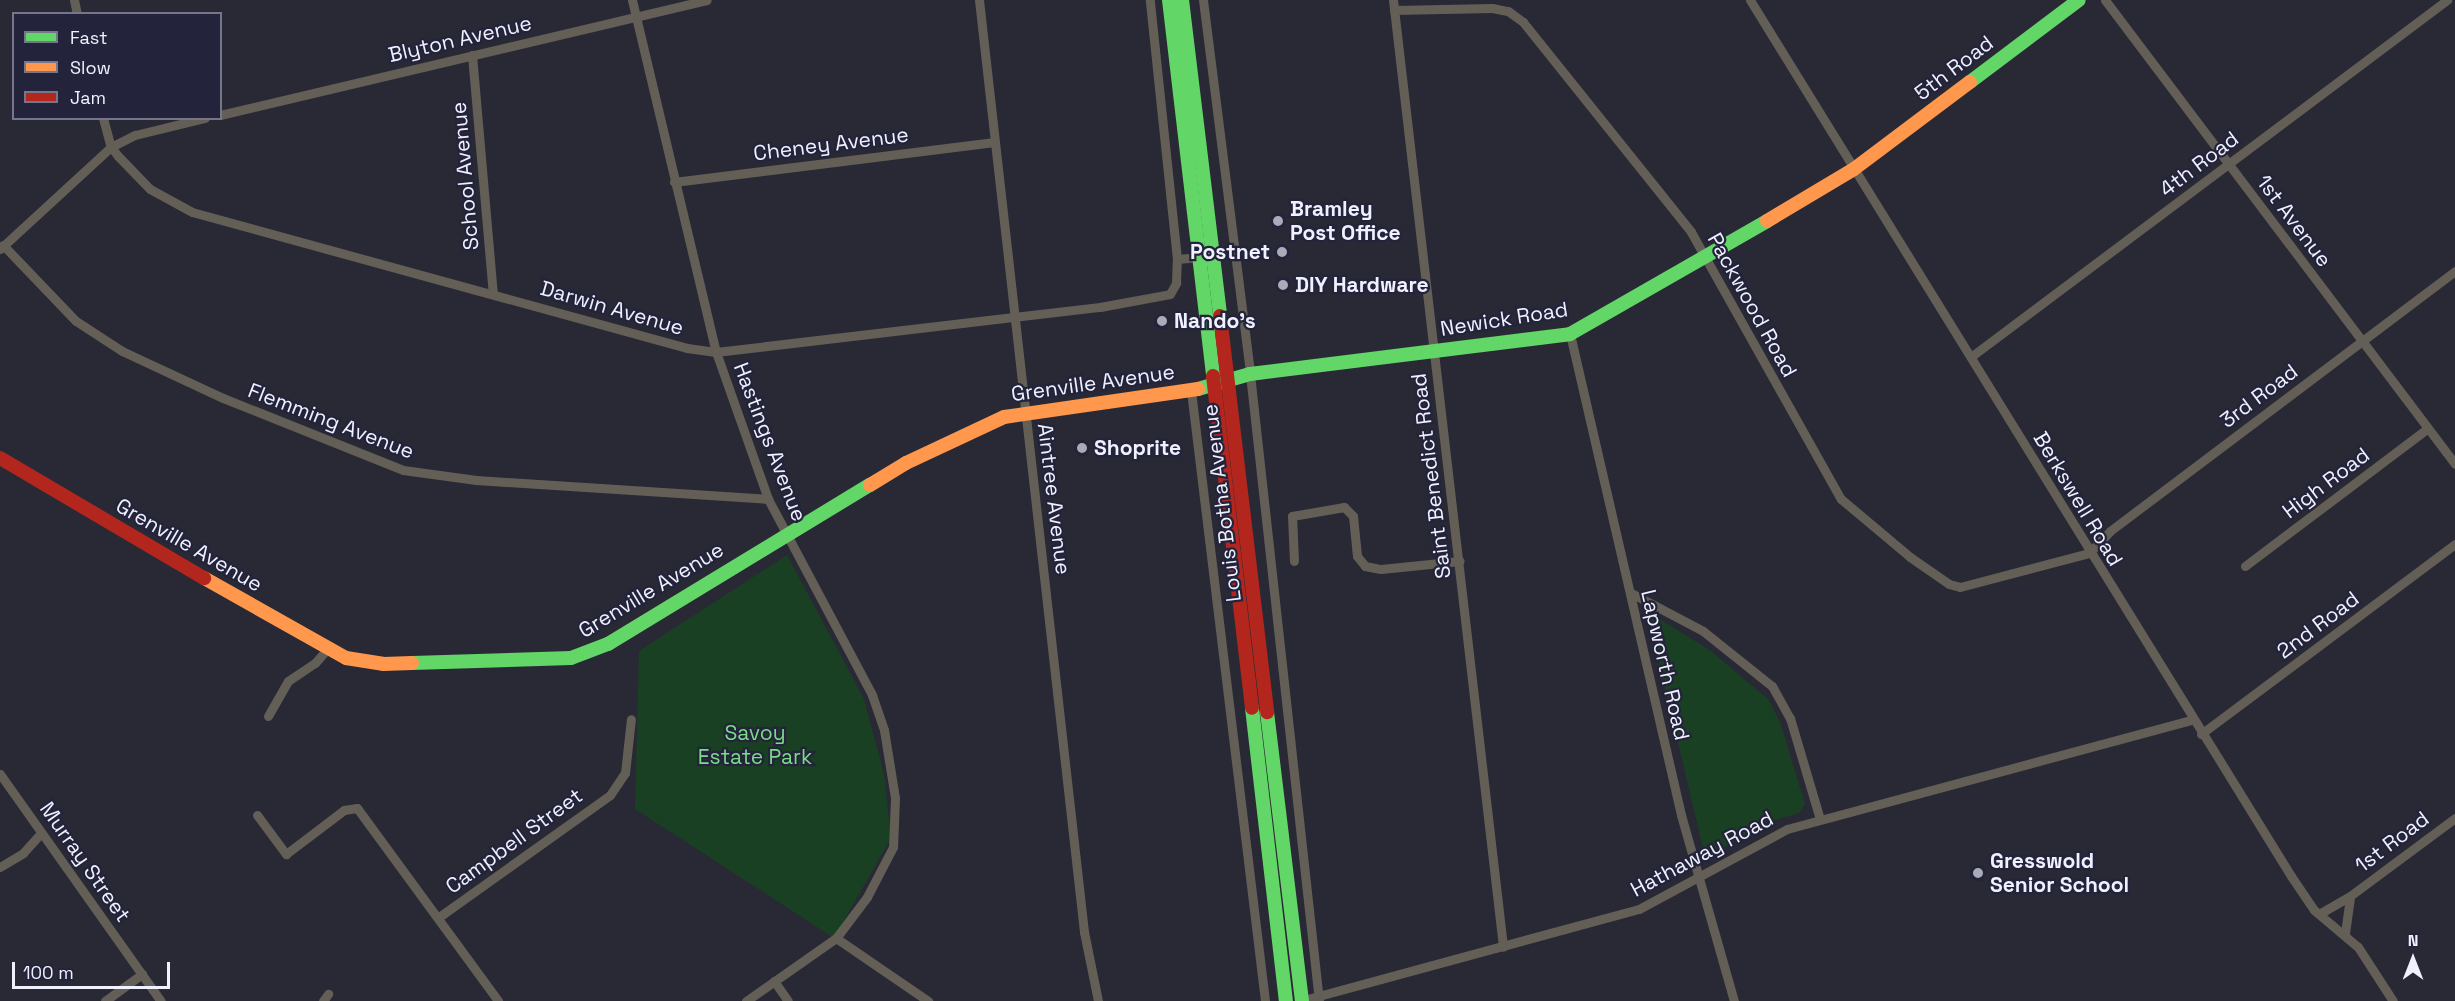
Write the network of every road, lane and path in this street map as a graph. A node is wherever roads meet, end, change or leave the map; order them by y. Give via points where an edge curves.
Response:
1 (632, 0) edge
2 (708, 0) edge
3 (979, 0) edge
4 (1150, 0) edge
5 (1169, 0) edge
6 (1182, 0) edge
7 (1203, 0) edge
8 (1750, 0) edge
9 (2079, 0) edge
10 (2105, 0) edge
11 (2447, 0) edge
12 (1394, 5) edge
13 (636, 18) junction
14 (471, 55) junction
15 (222, 115) edge
16 (104, 120) edge
17 (197, 120) edge
18 (993, 142) junction
19 (111, 147) junction
20 (1187, 150) junction
21 (1168, 152) junction
22 (1222, 162) junction
23 (1202, 164) junction
24 (2229, 165) junction
25 (1854, 169) junction
26 (674, 182) junction
27 (2, 247) edge
28 (1200, 257) junction
29 (1708, 258) junction
30 (1177, 259) junction
31 (2455, 272) edge
32 (493, 294) junction
33 (1014, 315) junction
34 (1570, 334) junction
35 (2362, 341) junction
36 (1434, 351) junction
37 (716, 352) junction
38 (1972, 356) junction
39 (1250, 374) junction
40 (1229, 383) junction
41 (1213, 386) junction
42 (1191, 390) junction
43 (1024, 411) junction
44 (2428, 428) junction
45 (0, 458) edge
46 (2455, 464) edge
47 (768, 499) junction
48 (785, 533) junction
49 (2455, 544) edge
50 (2089, 553) junction
51 (1294, 561) dead end
52 (1460, 561) junction
53 (2245, 566) dead end
54 (1631, 593) junction
55 (327, 649) junction
56 (268, 716) dead end
57 (631, 720) dead end
58 (2192, 720) junction
59 (2201, 734) junction
60 (0, 774) edge
61 (257, 815) dead end
62 (2455, 818) edge
63 (1820, 819) junction
64 (40, 834) junction
65 (0, 867) edge
66 (1699, 878) junction
67 (2350, 896) junction
68 (2319, 914) junction
69 (439, 917) junction
70 (2345, 933) junction
71 (836, 938) junction
72 (1503, 947) junction
73 (142, 974) junction
74 (774, 981) junction
75 (1319, 999) edge
76 (105, 1001) edge
77 (161, 1001) edge
78 (498, 1001) edge
79 (746, 1001) edge
80 (788, 1001) edge
81 (928, 1001) edge
82 (1098, 1001) edge
83 (1265, 1001) edge
84 (1286, 1001) edge
85 (1301, 1001) edge
86 (1734, 1001) edge
87 (2393, 1001) edge

1 - 13 street, Hastings Avenue
2 - 13 street, Blyton Avenue
3 - 18 street, Aintree Avenue
4 - 21 street
5 - 20 street, Louis Botha Avenue
6 - 23 street, Louis Botha Avenue
7 - 22 street, Louis Botha Avenue
8 - 25 street, Berkswell Road
9 - 25 street, 5th Road
10 - 24 street, 1st Avenue
11 - 24 street, 4th Road
12 - 29 street, Packwood Road via 1492,8 1515,15 1671,206
12 - 36 street, Saint Benedict Road
13 - 14 street, Blyton Avenue
13 - 26 street, Hastings Avenue
14 - 15 street, Blyton Avenue
14 - 32 street, School Avenue
16 - 19 street, Darwin Avenue
17 - 19 street via 135,135
18 - 26 street, Cheney Avenue
18 - 33 street, Aintree Avenue
19 - 27 street
19 - 32 street, Darwin Avenue via 150,189 177,206
20 - 21 street
20 - 28 street, Louis Botha Avenue
21 - 30 street
22 - 23 street
22 - 39 street, Louis Botha Avenue
23 - 40 street, Louis Botha Avenue
24 - 35 street, 1st Avenue
24 - 38 street, 4th Road
25 - 29 street, Newick Road
25 - 38 street, Berkswell Road
26 - 37 street, Hastings Avenue
27 - 47 street, Flemming Avenue via 76,321 122,351 223,398 403,470 476,480
28 - 30 street
28 - 41 street, Louis Botha Avenue
29 - 34 street, Newick Road
29 - 50 street, Packwood Road via 1841,499 1910,557 1949,584 1960,587
30 - 33 street, Darwin Avenue via 1176,283 1167,296
31 - 35 street, 3rd Road
32 - 37 street, Darwin Avenue via 687,348
33 - 37 street, Darwin Avenue
33 - 43 street, Aintree Avenue
34 - 36 street, Newick Road
34 - 54 street, Lapworth Road
35 - 44 street, 1st Avenue
35 - 50 street, 3rd Road via 2110,531
36 - 39 street, Newick Road
36 - 52 street, Saint Benedict Road
37 - 47 street, Hastings Avenue
38 - 50 street, Berkswell Road
39 - 40 street, Newick Road
39 - 75 street, Louis Botha Avenue
40 - 41 street, Grenville Avenue
40 - 85 street, Louis Botha Avenue
41 - 42 street, Grenville Avenue
41 - 84 street, Louis Botha Avenue
42 - 43 street, Grenville Avenue
42 - 83 street, Louis Botha Avenue
43 - 48 street, Grenville Avenue via 934,448
43 - 82 street, Aintree Avenue via 1084,932
44 - 46 street, 1st Avenue
44 - 53 street, High Road
45 - 55 street, Grenville Avenue
47 - 48 street, Hastings Avenue
48 - 55 street, Grenville Avenue via 623,635 582,655 533,661 383,664 363,663
48 - 71 street, Hastings Avenue via 872,695 884,730 894,798 895,829 890,855 867,897
49 - 59 street, 2nd Road
50 - 58 street, Berkswell Road
51 - 52 street via 1292,516 1344,507 1353,516 1357,556 1365,566 1381,569
52 - 72 street, Saint Benedict Road
54 - 63 street via 1703,632 1772,686 1790,718
54 - 66 street, Lapworth Road
55 - 56 street via 315,663 288,681
57 - 69 street, Campbell Street via 625,773 610,795
58 - 59 street, Berkswell Road
58 - 63 street, Hathaway Road
59 - 68 street, Berkswell Road
60 - 64 street, Murray Street
61 - 69 street, Campbell Street via 286,854 344,810 357,808
62 - 67 street, 1st Road
63 - 66 street, Hathaway Road via 1766,837
64 - 65 street via 23,853
64 - 73 street, Murray Street
66 - 72 street, Hathaway Road via 1620,916
66 - 86 street, Lapworth Road
67 - 68 street, 1st Road
67 - 70 street, 1st Road
68 - 70 street, Berkswell Road
69 - 78 street, Campbell Street
70 - 87 street, Berkswell Road
71 - 74 street, Hastings Avenue
71 - 81 street
72 - 75 street, Hathaway Road
73 - 76 street
73 - 77 street, Murray Street
74 - 79 street, Hastings Avenue
74 - 80 street
75 - 85 street, Hathaway Road

